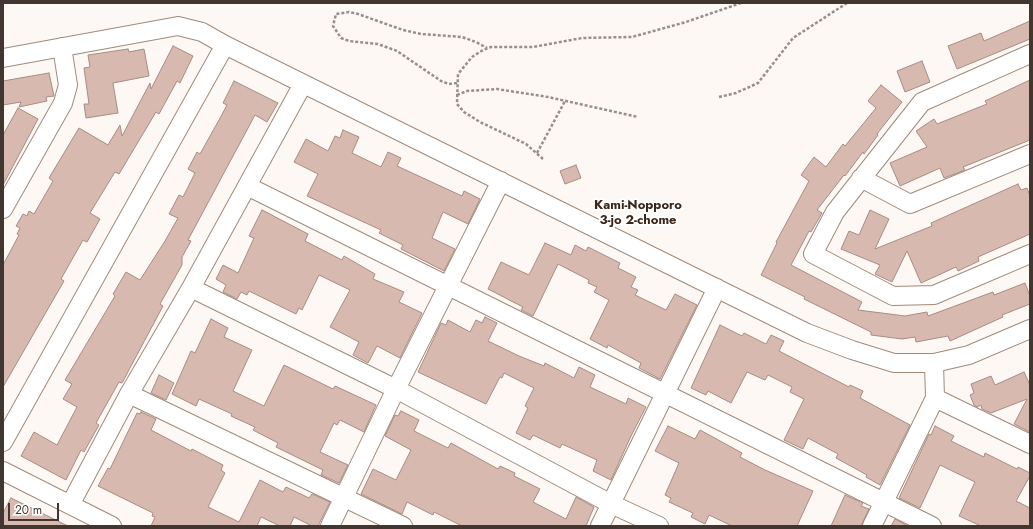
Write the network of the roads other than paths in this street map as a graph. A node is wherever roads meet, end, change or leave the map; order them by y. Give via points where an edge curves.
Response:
1 (225, 45) junction
2 (62, 47) junction
3 (1030, 54) edge
4 (3, 58) edge
5 (303, 84) junction
6 (1030, 154) edge
7 (862, 178) junction
8 (501, 181) junction
9 (247, 186) junction
10 (3, 209) edge
11 (1030, 254) edge
12 (448, 286) junction
13 (192, 288) junction
14 (717, 288) junction
15 (1030, 329) edge
16 (934, 363) junction
17 (396, 389) junction
18 (129, 394) junction
19 (665, 395) junction
20 (936, 398) junction
21 (3, 442) edge
22 (1030, 444) edge
23 (3, 471) edge
24 (344, 497) junction
25 (884, 502) junction
26 (611, 504) junction
27 (70, 505) junction
28 (112, 526) edge
29 (330, 526) edge
30 (403, 526) edge
31 (600, 526) edge
32 (660, 526) edge
33 (872, 526) edge
34 (932, 526) edge

1 - 2 street via 202,32 178,26
1 - 5 street
1 - 21 street
2 - 4 street
2 - 10 street via 68,85 63,103
3 - 7 street via 922,102
5 - 8 street
5 - 9 street
6 - 7 street via 910,204
7 - 11 street via 835,212 813,254 893,296 934,295
8 - 12 street
8 - 14 street
9 - 12 street
9 - 13 street
12 - 17 street
12 - 19 street
13 - 17 street
13 - 18 street
14 - 16 street via 807,333 852,350 894,363
14 - 19 street
15 - 16 street via 969,355
16 - 20 street
17 - 24 street
17 - 26 street
18 - 24 street
18 - 27 street
19 - 25 street
19 - 26 street
20 - 22 street
20 - 25 street
23 - 27 street
24 - 29 street
24 - 30 street
25 - 33 street
25 - 34 street
26 - 31 street
26 - 32 street
27 - 28 street

